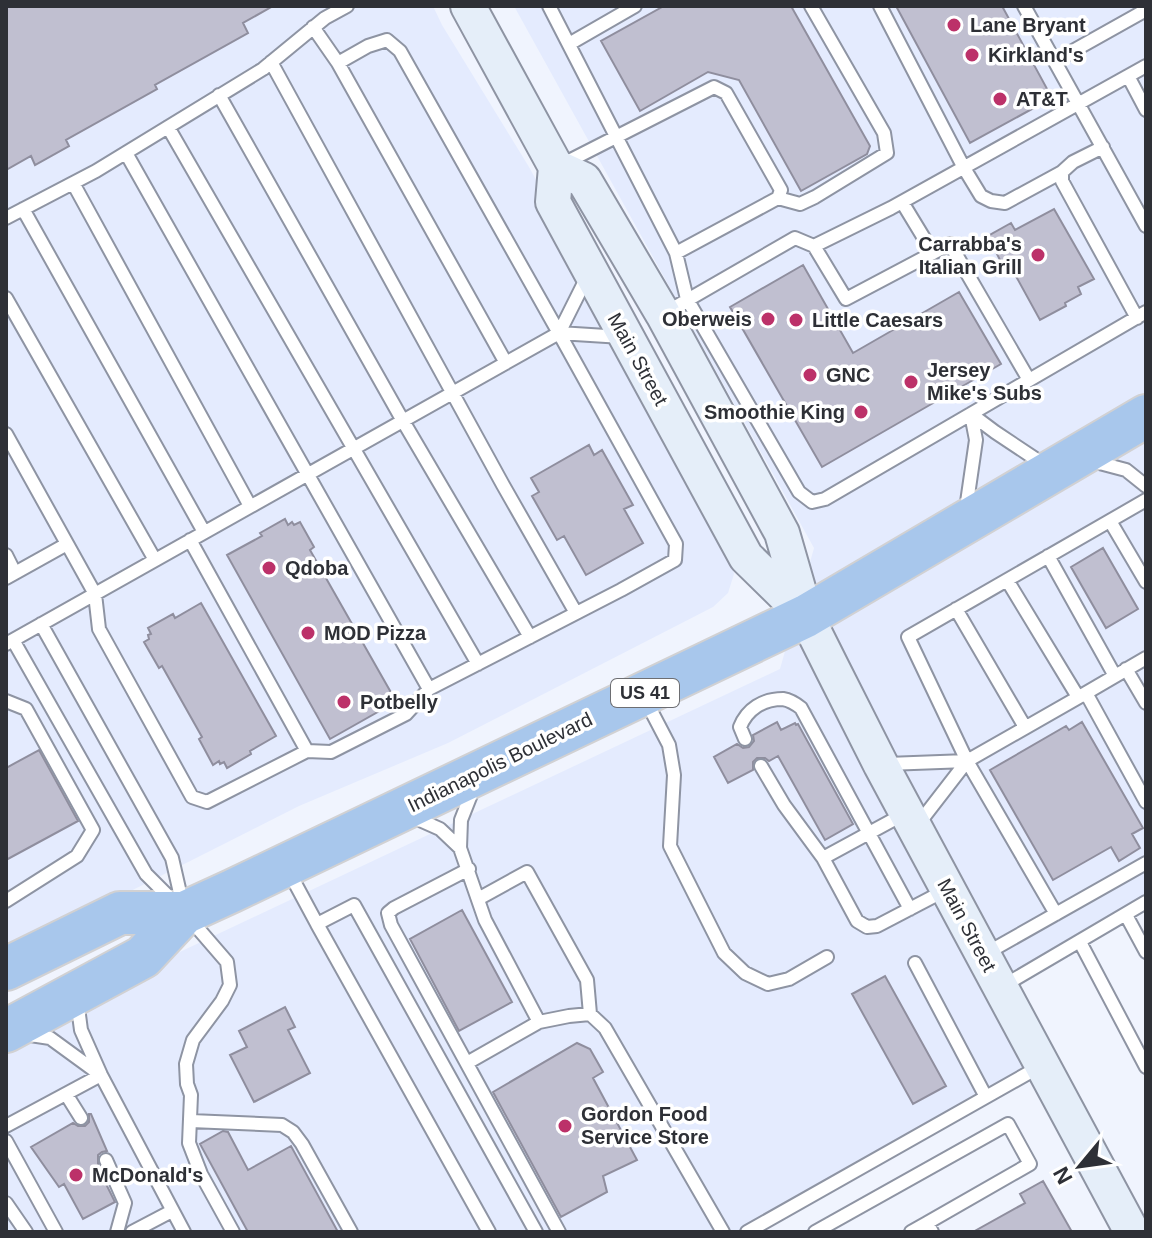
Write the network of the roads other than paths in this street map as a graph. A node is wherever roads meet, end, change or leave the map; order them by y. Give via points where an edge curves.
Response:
1 (347, 6) edge
2 (468, 6) edge
3 (549, 6) edge
4 (635, 6) edge
5 (811, 6) edge
6 (880, 6) edge
7 (1029, 8) edge
8 (1146, 10) edge
9 (313, 27) junction
10 (569, 44) junction
11 (1055, 61) junction
12 (271, 62) junction
13 (338, 63) junction
14 (1146, 66) edge
15 (1128, 76) junction
16 (219, 95) junction
17 (1079, 103) junction
18 (1146, 110) edge
19 (168, 127) junction
20 (616, 137) junction
21 (1103, 147) junction
22 (126, 153) junction
23 (556, 167) junction
24 (964, 168) junction
25 (1062, 172) junction
26 (73, 183) junction
27 (778, 198) junction
28 (902, 202) junction
29 (23, 209) junction
30 (6, 218) edge
31 (1146, 226) edge
32 (814, 246) junction
33 (676, 253) junction
34 (933, 253) junction
35 (590, 272) junction
36 (6, 298) edge
37 (675, 307) junction
38 (1142, 315) edge
39 (559, 333) junction
40 (625, 337) junction
41 (506, 363) junction
42 (1029, 380) junction
43 (453, 392) junction
44 (971, 414) junction
45 (1146, 416) edge
46 (403, 421) junction
47 (6, 434) edge
48 (354, 448) junction
49 (1065, 463) junction
50 (308, 474) junction
51 (1146, 486) edge
52 (1146, 500) edge
53 (250, 506) junction
54 (1110, 521) junction
55 (964, 522) junction
56 (204, 532) junction
57 (190, 540) junction
58 (67, 544) junction
59 (6, 555) edge
60 (1048, 556) junction
61 (155, 560) junction
62 (11, 575) edge
63 (1007, 580) junction
64 (1146, 582) edge
65 (95, 594) junction
66 (956, 609) junction
67 (576, 613) junction
68 (806, 616) junction
69 (41, 624) junction
70 (530, 637) junction
71 (10, 642) edge
72 (1146, 658) edge
73 (478, 664) junction
74 (1121, 673) junction
75 (429, 689) junction
76 (642, 694) junction
77 (1082, 695) junction
78 (6, 701) edge
79 (1146, 703) edge
80 (1025, 727) junction
81 (745, 739) dead end
82 (307, 751) junction
83 (967, 761) junction
84 (881, 765) junction
85 (761, 766) dead end
86 (483, 770) junction
87 (1146, 802) edge
88 (395, 813) junction
89 (911, 821) junction
90 (869, 834) junction
91 (460, 848) junction
92 (823, 858) junction
93 (1146, 863) edge
94 (286, 865) junction
95 (469, 869) junction
96 (947, 889) junction
97 (478, 899) junction
98 (6, 901) edge
99 (1146, 902) edge
100 (910, 909) junction
101 (184, 913) junction
102 (1056, 914) junction
103 (1126, 915) junction
104 (317, 924) junction
105 (1080, 942) junction
106 (1146, 952) edge
107 (983, 955) junction
108 (827, 957) dead end
109 (915, 963) dead end
110 (6, 969) edge
111 (1000, 987) junction
112 (76, 994) junction
113 (590, 1014) junction
114 (539, 1022) junction
115 (6, 1031) edge
116 (467, 1063) junction
117 (1042, 1065) junction
118 (1146, 1067) edge
119 (101, 1075) junction
120 (66, 1094) junction
121 (986, 1097) junction
122 (81, 1118) dead end
123 (191, 1121) junction
124 (6, 1126) edge
125 (6, 1141) edge
126 (106, 1160) dead end
127 (6, 1203) edge
128 (172, 1211) junction
129 (930, 1228) edge
130 (26, 1232) edge
131 (56, 1232) edge
132 (117, 1232) edge
133 (132, 1232) edge
134 (184, 1232) edge
135 (233, 1232) edge
136 (351, 1232) edge
137 (489, 1232) edge
138 (536, 1232) edge
139 (559, 1232) edge
140 (723, 1232) edge
141 (747, 1232) edge
142 (815, 1232) edge
143 (911, 1232) edge
144 (1132, 1232) edge

1 - 9 lane
2 - 23 street, Main Street
3 - 10 lane
4 - 10 lane
5 - 27 lane via 884,133 887,153 800,204
6 - 24 lane
7 - 11 lane
8 - 11 lane
9 - 12 lane
9 - 13 lane
10 - 20 lane
11 - 17 lane
12 - 16 lane
12 - 43 lane
13 - 39 lane via 387,40 400,51
13 - 41 lane
14 - 15 lane
15 - 17 lane
15 - 18 lane
16 - 19 lane
16 - 46 lane
17 - 21 lane
17 - 24 lane
19 - 22 lane
19 - 48 lane
20 - 23 lane
20 - 27 lane via 714,87 726,93 781,190
20 - 33 lane
21 - 25 lane
21 - 31 lane
22 - 26 lane
22 - 50 lane
23 - 35 street, Main Street via 553,202
23 - 37 street, Main Street via 584,180
24 - 25 lane via 981,196 1005,203
24 - 28 lane
25 - 38 lane via 1062,181
26 - 29 lane
26 - 53 lane
27 - 33 lane
28 - 32 lane
28 - 34 lane
29 - 30 lane
29 - 56 lane
32 - 34 lane via 846,299
32 - 37 lane via 795,238
33 - 37 lane
34 - 42 lane via 950,244
35 - 39 lane
35 - 40 street, Main Street
36 - 61 lane
37 - 44 lane via 799,492 812,502
37 - 68 street, Main Street via 782,533
38 - 42 lane
39 - 40 lane
39 - 41 lane
39 - 67 lane via 676,544 675,560
40 - 68 street, Main Street via 746,557
41 - 43 lane
42 - 44 lane
43 - 46 lane
43 - 67 lane
44 - 49 lane via 995,432
44 - 55 lane via 976,440
45 - 49 highway, Indianapolis Boulevard / US 41
46 - 48 lane
46 - 70 lane
47 - 58 lane
48 - 50 lane
48 - 73 lane
49 - 51 lane via 1126,470
49 - 55 highway, Indianapolis Boulevard / US 41
50 - 53 lane
50 - 75 lane
52 - 54 lane
53 - 56 lane
54 - 60 lane
54 - 64 lane
55 - 68 highway, Indianapolis Boulevard / US 41
56 - 57 lane
57 - 61 lane
57 - 82 lane
58 - 62 lane
58 - 65 lane
59 - 62 lane
60 - 63 lane
60 - 74 lane
61 - 65 lane
63 - 66 lane
63 - 77 lane
65 - 69 lane
65 - 82 lane via 99,629 192,797 207,802
66 - 80 lane
66 - 83 lane via 908,637
67 - 70 lane
68 - 76 highway, Indianapolis Boulevard / US 41
68 - 84 street, Main Street
69 - 71 lane
69 - 101 lane via 172,858
70 - 73 lane
71 - 101 lane via 146,874
72 - 74 lane
73 - 75 lane
74 - 77 lane
74 - 79 lane
75 - 82 lane via 406,714 356,740 331,752
76 - 86 highway, Indianapolis Boulevard / US 41
76 - 108 lane via 669,745 674,775 670,846 724,953 745,973 768,984 789,979
77 - 80 lane
77 - 87 lane
78 - 98 lane via 26,709 93,830 77,856
80 - 83 lane
81 - 90 lane via 740,727 744,716 761,703 786,699 801,708
83 - 84 lane
83 - 89 lane
83 - 102 lane
84 - 89 street, Main Street
85 - 92 lane
86 - 88 highway, Indianapolis Boulevard / US 41
86 - 91 lane via 461,820
88 - 91 lane via 440,829
88 - 94 highway, Indianapolis Boulevard / US 41
89 - 90 lane
89 - 96 street, Main Street
90 - 92 lane
90 - 100 lane
91 - 95 lane
92 - 100 lane via 857,921 867,927
93 - 102 lane
94 - 101 highway, Indianapolis Boulevard / US 41
94 - 104 lane
95 - 97 lane
95 - 116 lane via 388,913
96 - 100 lane
96 - 107 street, Main Street
97 - 113 lane via 527,872 587,980
97 - 114 lane
99 - 103 lane
101 - 110 highway, Indianapolis Boulevard / US 41 via 120,913
101 - 112 highway, Indianapolis Boulevard / US 41 via 143,957
101 - 123 lane via 227,962 230,985 193,1040 186,1064
102 - 107 lane
103 - 105 lane
103 - 106 lane
104 - 137 lane
104 - 138 lane via 354,905
105 - 111 lane
105 - 118 lane
107 - 111 street, Main Street
109 - 121 lane
111 - 117 street, Main Street
112 - 115 highway, Indianapolis Boulevard / US 41
112 - 119 lane via 81,1030
113 - 114 lane
113 - 140 lane via 605,1028
114 - 116 lane
115 - 119 lane via 50,1038
116 - 139 lane
117 - 121 lane
117 - 144 street, Main Street
119 - 120 lane
119 - 128 lane
120 - 122 lane
120 - 124 lane
121 - 141 lane
123 - 135 lane via 189,1143
123 - 136 lane via 282,1125 293,1132
125 - 131 lane
126 - 132 lane via 125,1203
127 - 130 lane
128 - 133 lane
128 - 134 lane
129 - 142 lane via 1030,1164 1008,1124
129 - 143 lane

